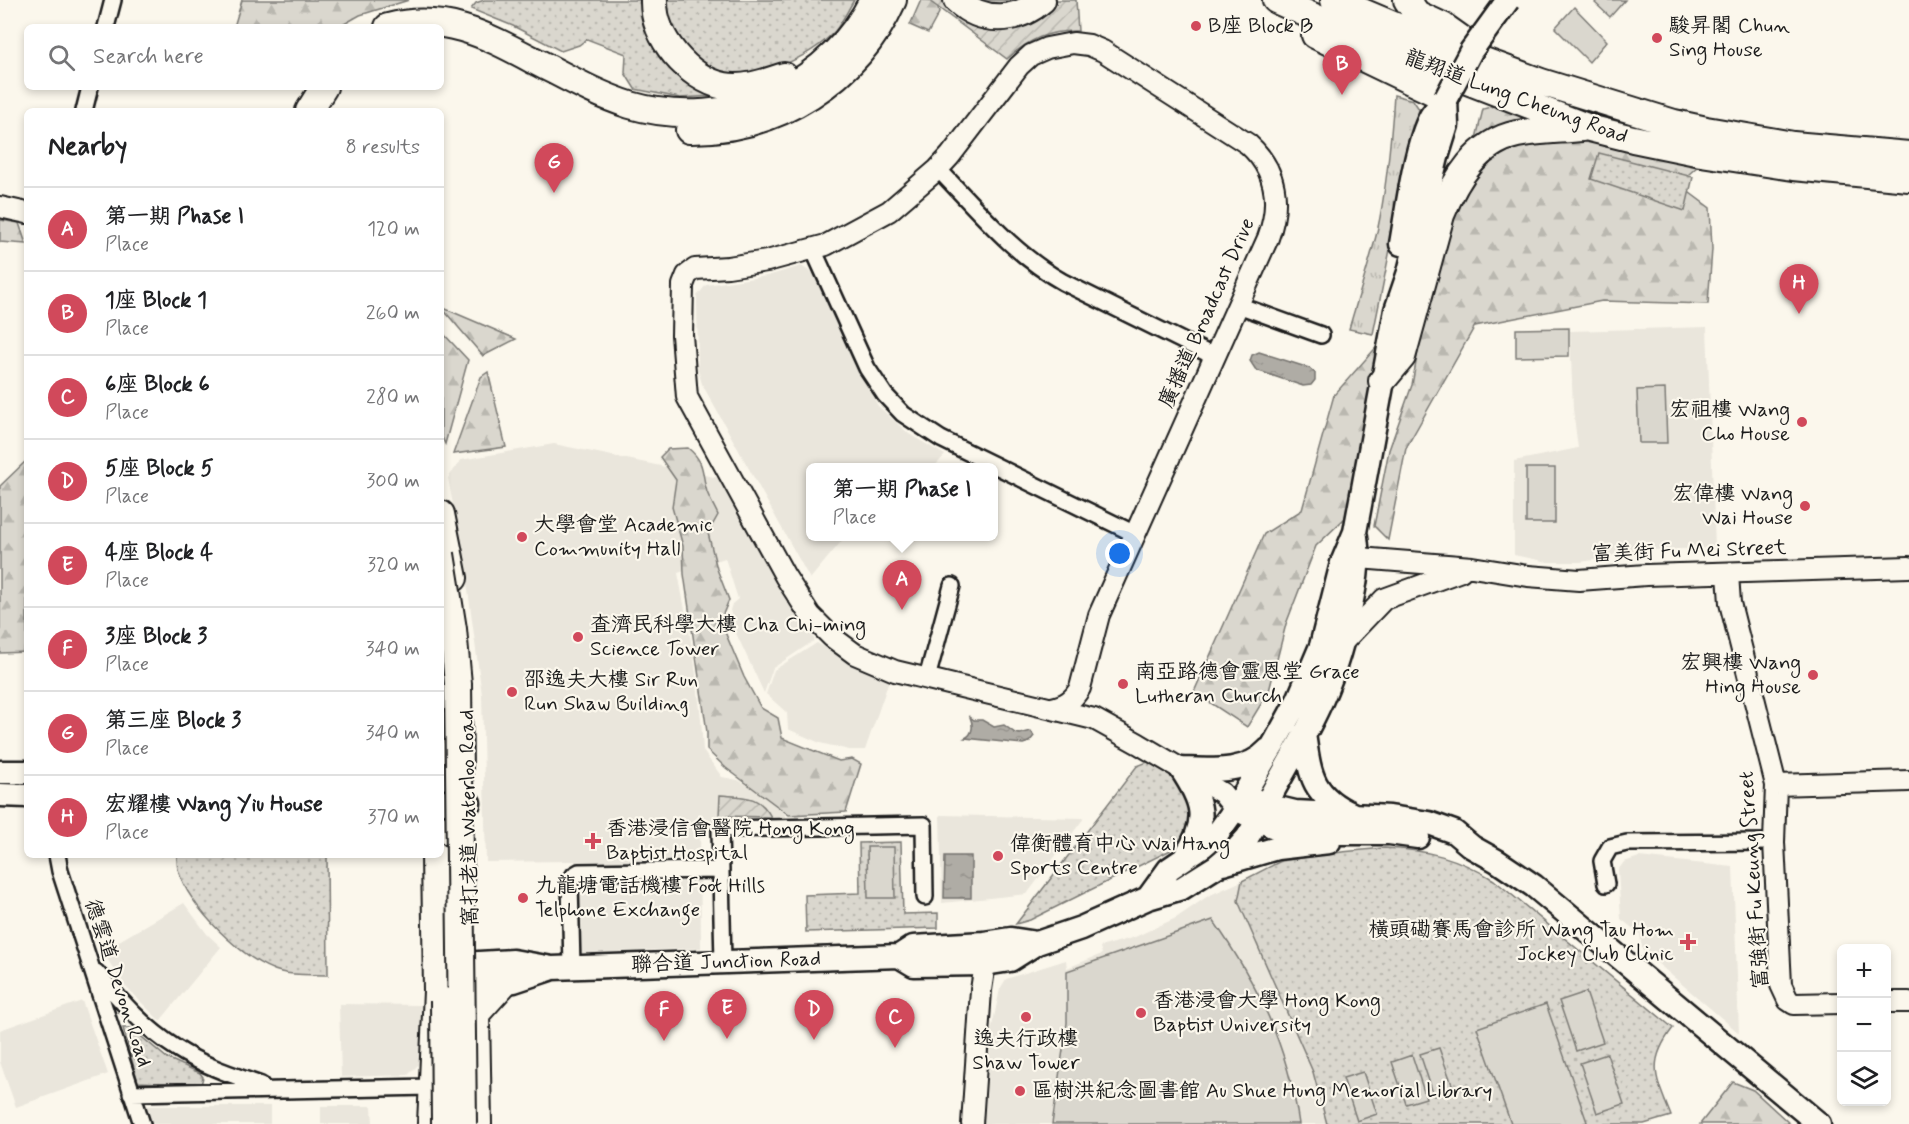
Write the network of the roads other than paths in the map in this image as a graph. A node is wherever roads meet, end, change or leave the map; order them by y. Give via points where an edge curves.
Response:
1 (113, 0) edge
2 (654, 0) edge
3 (873, 0) edge
4 (893, 0) edge
5 (957, 0) edge
6 (1042, 0) edge
7 (1271, 0) edge
8 (1276, 0) edge
9 (1334, 0) edge
10 (1407, 0) edge
11 (1508, 0) edge
12 (107, 24) edge
13 (418, 24) edge
14 (434, 24) edge
15 (444, 26) edge
16 (444, 40) edge
17 (828, 60) junction
18 (1503, 67) junction
19 (89, 90) edge
20 (300, 90) edge
21 (322, 90) edge
22 (1446, 98) junction
23 (85, 108) edge
24 (292, 108) edge
25 (311, 108) edge
26 (1589, 128) junction
27 (1909, 155) edge
28 (938, 169) junction
29 (1909, 178) edge
30 (0, 207) edge
31 (24, 212) edge
32 (813, 249) junction
33 (1238, 305) junction
34 (1321, 335) dead end
35 (1215, 357) junction
36 (1382, 381) junction
37 (989, 463) edge
38 (998, 467) edge
39 (444, 529) edge
40 (1135, 534) junction
41 (1350, 560) junction
42 (1472, 567) junction
43 (1909, 567) edge
44 (444, 573) edge
45 (1728, 574) junction
46 (952, 586) dead end
47 (1343, 642) junction
48 (927, 678) junction
49 (1080, 688) junction
50 (1052, 708) junction
51 (1094, 719) junction
52 (1304, 734) junction
53 (1275, 742) junction
54 (1181, 770) junction
55 (0, 772) edge
56 (24, 772) edge
57 (444, 774) edge
58 (470, 774) junction
59 (1909, 781) edge
60 (1776, 785) junction
61 (0, 795) edge
62 (24, 796) edge
63 (1233, 799) junction
64 (444, 802) edge
65 (469, 803) junction
66 (1262, 813) junction
67 (1356, 825) junction
68 (1774, 842) junction
69 (58, 858) edge
70 (435, 858) edge
71 (444, 858) edge
72 (1183, 860) junction
73 (1217, 866) junction
74 (721, 870) junction
75 (1606, 884) dead end
76 (925, 897) dead end
77 (1148, 898) junction
78 (984, 953) junction
79 (723, 963) junction
80 (92, 967) junction
81 (562, 968) junction
82 (471, 972) junction
83 (437, 973) junction
84 (505, 982) junction
85 (1891, 1002) edge
86 (1909, 1002) edge
87 (1837, 1003) edge
88 (476, 1014) junction
89 (478, 1074) junction
90 (432, 1080) junction
91 (271, 1089) junction
92 (131, 1093) junction
93 (142, 1124) edge
94 (431, 1124) edge
95 (445, 1124) edge
96 (463, 1124) edge
97 (478, 1124) edge
98 (972, 1124) edge
99 (1819, 1124) edge

1 - 12 street
2 - 17 main road via 656,18 668,44 693,71 726,86 758,84
3 - 17 main road via 853,33
4 - 16 main road via 857,56 818,92 759,120 710,129 664,129 626,121 483,52
5 - 6 main road via 977,14 998,18 1020,15
7 - 22 main road via 1304,29
8 - 26 main road, 龍翔道 Lung Cheung Road via 1395,53
9 - 18 main road, 龍翔道 Lung Cheung Road
10 - 18 main road via 1417,14 1443,26
11 - 22 main road, bridge via 1471,51
13 - 14 main road
15 - 17 main road via 489,37 611,98 645,109 672,112 710,112 758,102 801,81
18 - 27 main road, 龍翔道 Lung Cheung Road via 1640,113 1706,130 1793,145
19 - 23 street
20 - 24 main road
21 - 25 main road
22 - 36 main road via 1430,118 1428,155 1397,268 1396,310
26 - 29 main road, 龍翔道 Lung Cheung Road via 1701,153 1825,171
26 - 36 main road via 1510,135 1487,146 1474,158 1449,195 1402,357
28 - 32 street, 廣播道 Broadcast Drive via 889,211
28 - 33 street, 廣播道 Broadcast Drive via 1031,55 1073,44 1103,51 1242,140 1268,168 1275,187 1275,218
28 - 35 street via 1039,268
30 - 31 street
32 - 37 street via 867,368 885,395 903,414 940,439
32 - 48 street, 廣播道 Broadcast Drive via 756,263 695,269 687,275 683,285 682,335 687,397 784,576 810,615 855,654 883,667
33 - 34 street
33 - 35 street, 廣播道 Broadcast Drive
35 - 40 street, 廣播道 Broadcast Drive
36 - 41 main road
38 - 40 street
39 - 58 main road, 窩打老道 Waterloo Road via 465,661
40 - 49 street, 廣播道 Broadcast Drive via 1098,615
41 - 42 street, 富美街 Fu Mei Street
41 - 47 main road, 聯合道 Junction Road via 1355,588
41 - 53 main road via 1321,646
42 - 45 street, 富美街 Fu Mei Street via 1579,580
42 - 47 street, 富美街 Fu Mei Street via 1384,598
43 - 45 street, 富美街 Fu Mei Street
44 - 96 main road, 窩打老道 Waterloo Road, bridge via 458,684
45 - 60 street, 富強街 Fu Keung Street via 1730,603
46 - 48 street
47 - 52 main road, 聯合道 Junction Road
48 - 50 street, 廣播道 Broadcast Drive
49 - 50 street via 1065,705
49 - 51 street
50 - 51 street, 廣播道 Broadcast Drive
51 - 54 street, 廣播道 Broadcast Drive
52 - 66 main road, 聯合道 Junction Road
52 - 67 main road via 1317,787
53 - 54 main road via 1254,762 1242,766
53 - 63 main road
54 - 63 street, 廣播道 Broadcast Drive
54 - 72 main road via 1196,791 1202,812 1196,840
55 - 56 main road
57 - 58 main road
58 - 65 main road, 窩打老道 Waterloo Road
59 - 60 street
60 - 68 street, 富強街 Fu Keung Street
61 - 62 main road
63 - 66 main road
63 - 72 main road via 1216,834
64 - 65 main road
65 - 82 main road, 窩打老道 Waterloo Road
66 - 67 main road via 1295,812
66 - 73 main road, 聯合道 Junction Road via 1247,838
67 - 73 main road via 1332,842 1276,848
67 - 99 main road via 1402,818 1454,832 1534,886
68 - 75 street via 1626,843 1610,848 1602,861
68 - 87 street, 富強街 Fu Keung Street via 1781,985 1794,1004
69 - 80 street, 德雲道 Devon Road
70 - 83 main road, 窩打老道 Waterloo Road
71 - 95 main road, 窩打老道 Waterloo Road, bridge
72 - 77 main road via 1168,869
73 - 77 main road, 聯合道 Junction Road via 1182,888
74 - 76 street via 720,829 924,825
74 - 79 street
74 - 81 street via 574,875 570,882
77 - 78 main road, 聯合道 Junction Road via 1037,943 1010,960
78 - 79 main road, 聯合道 Junction Road via 914,965 899,956
78 - 98 street
79 - 81 main road, 聯合道 Junction Road
80 - 91 street via 128,1009 175,1048 209,1066
80 - 92 street, 德雲道 Devon Road
81 - 82 main road, 聯合道 Junction Road via 513,961
81 - 84 main road, 聯合道 Junction Road
82 - 83 main road, 聯合道 Junction Road
82 - 84 main road, 聯合道 Junction Road
82 - 88 main road, 窩打老道 Waterloo Road via 471,1003
83 - 90 main road, 窩打老道 Waterloo Road
84 - 88 main road
85 - 86 street
88 - 89 main road, 窩打老道 Waterloo Road
89 - 90 main road via 461,1060 452,1059
89 - 97 main road, 窩打老道 Waterloo Road
90 - 91 street
90 - 94 main road, 窩打老道 Waterloo Road
91 - 92 street
92 - 93 street, 德雲道 Devon Road

